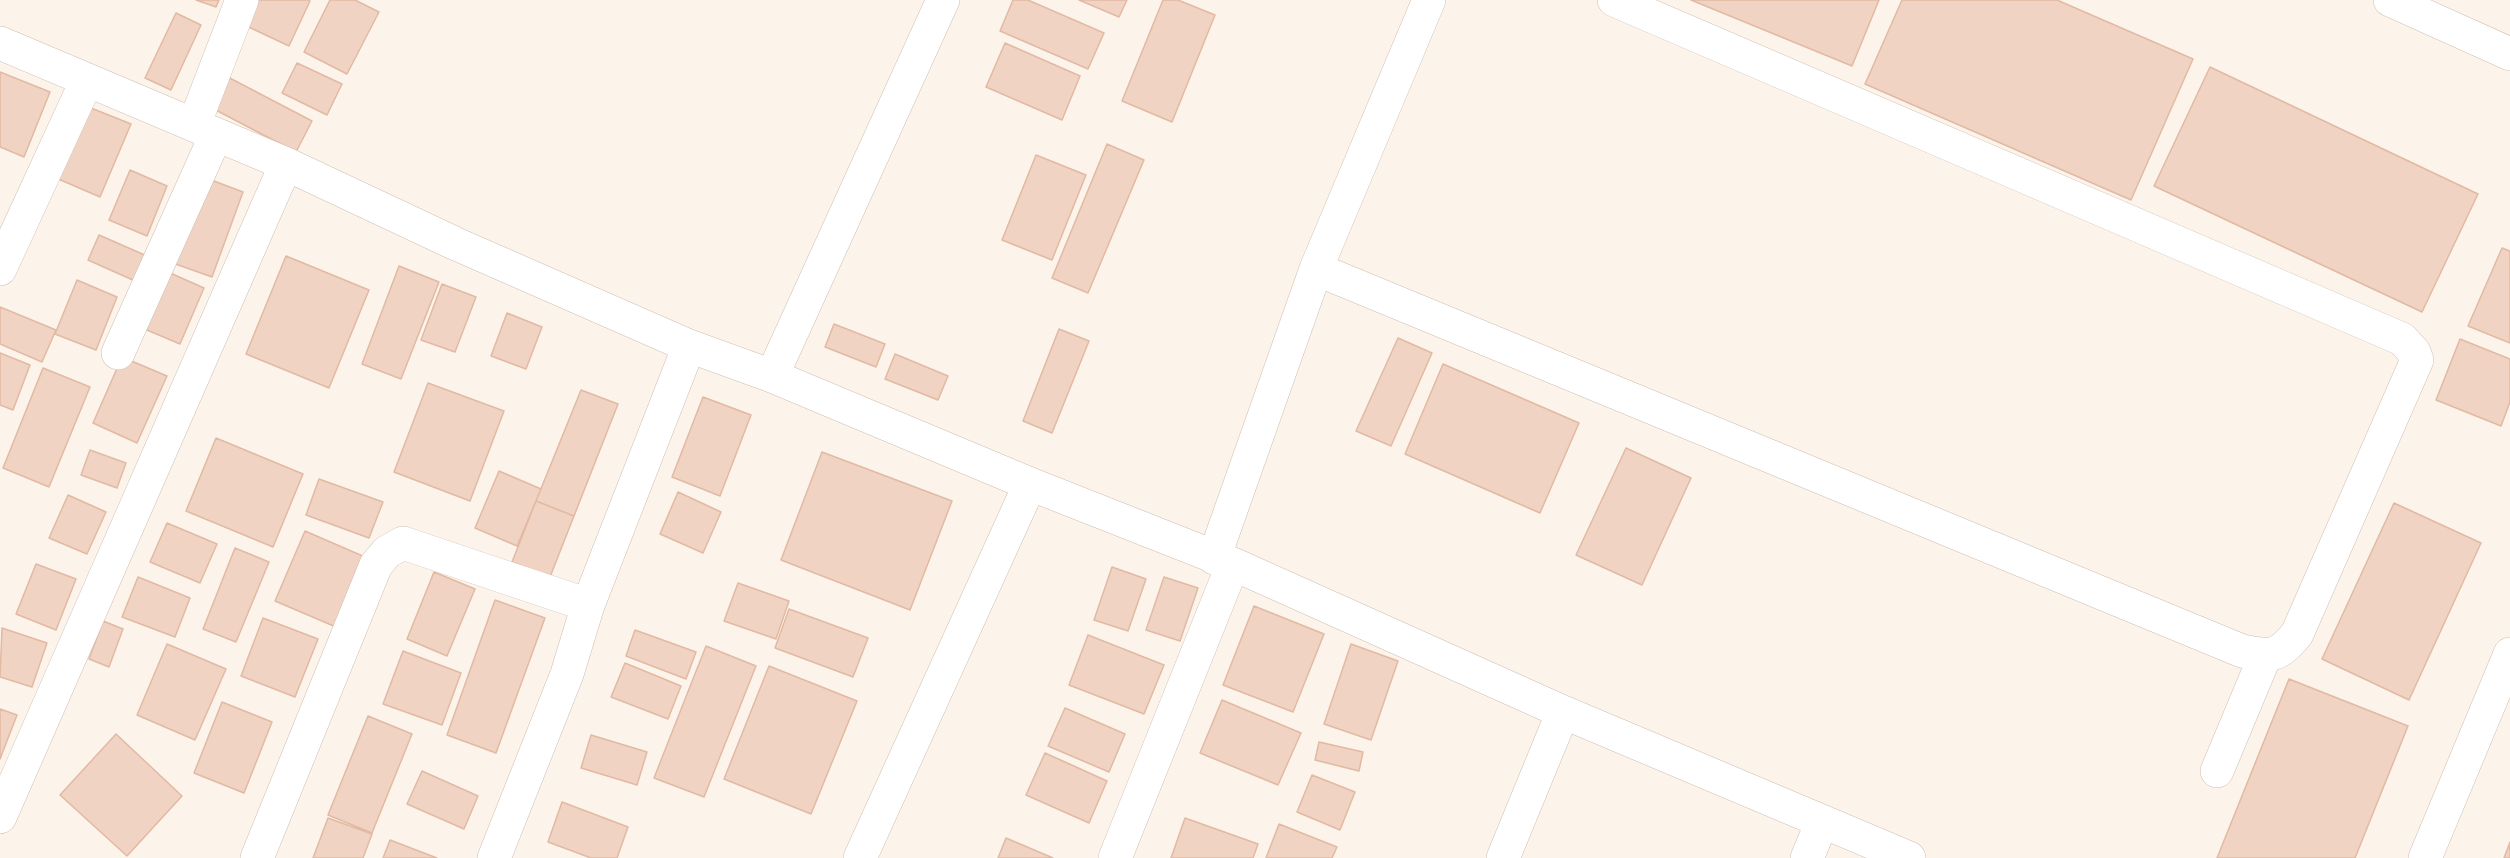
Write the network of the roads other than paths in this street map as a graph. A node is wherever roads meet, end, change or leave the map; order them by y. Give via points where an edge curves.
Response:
1 (242, 0) edge
2 (943, 0) edge
3 (1429, 0) edge
4 (1614, 0) edge
5 (2390, 0) edge
6 (0, 43) edge
7 (2510, 54) edge
8 (87, 80) junction
9 (205, 130) junction
10 (286, 164) junction
11 (0, 269) edge
12 (1316, 269) junction
13 (689, 346) junction
14 (118, 353) dead end
15 (772, 376) junction
16 (1030, 484) junction
17 (1223, 561) junction
18 (588, 604) junction
19 (2510, 654) edge
20 (2265, 656) junction
21 (1563, 712) junction
22 (2217, 771) dead end
23 (1, 812) edge
24 (1822, 822) junction
25 (257, 858) edge
26 (494, 858) edge
27 (860, 858) edge
28 (1116, 858) edge
29 (1503, 858) edge
30 (1807, 858) edge
31 (1909, 858) edge
32 (2425, 858) edge

1 - 9 street
2 - 15 street
3 - 12 street
4 - 20 street via 2409,345 2417,360 2297,634 2283,651
5 - 7 street
6 - 8 street
8 - 9 street
8 - 11 street
9 - 10 street
9 - 14 street
10 - 13 street
10 - 23 street
12 - 17 street
12 - 20 street via 2242,651
13 - 15 street
13 - 18 street
15 - 16 street
16 - 17 street
16 - 27 street
17 - 21 street
17 - 28 street
18 - 25 street via 404,543 387,552 376,565
18 - 26 street via 567,674
19 - 32 street
20 - 22 street
21 - 24 street
21 - 29 street
24 - 30 street
24 - 31 street

